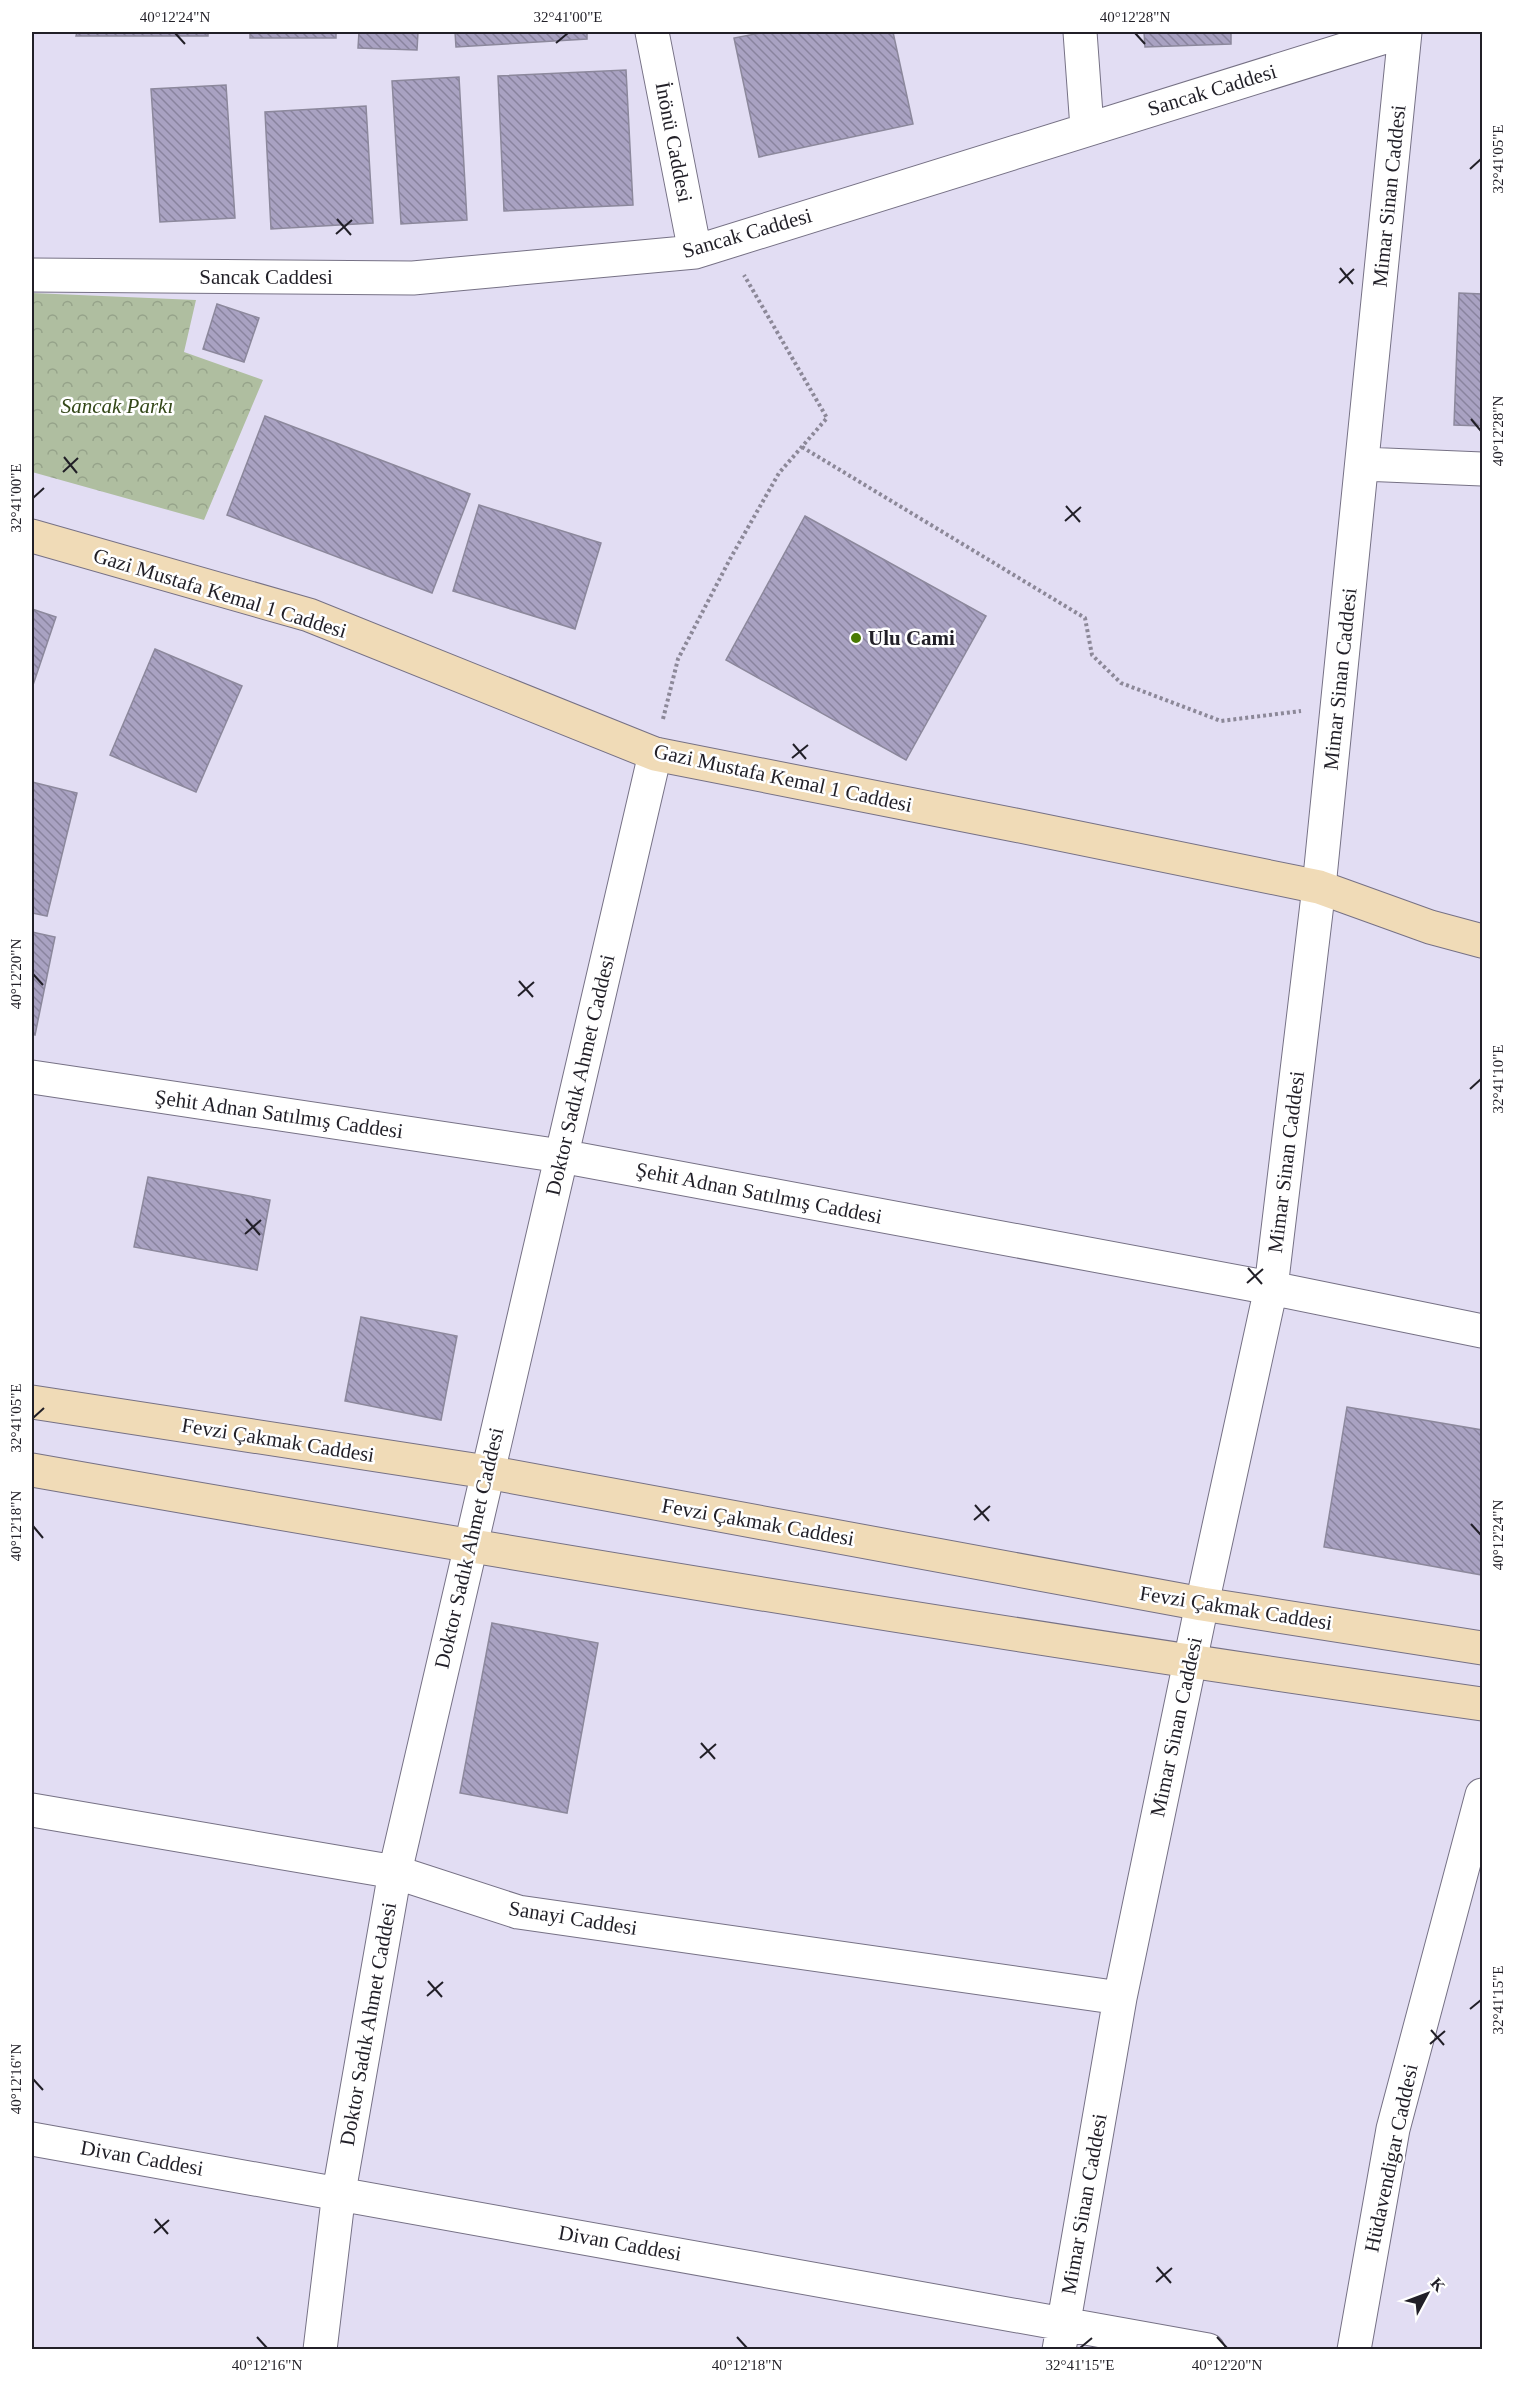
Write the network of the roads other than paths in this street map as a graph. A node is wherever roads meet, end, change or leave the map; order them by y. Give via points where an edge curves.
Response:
1 (652, 32) edge
2 (1080, 32) edge
3 (1403, 32) edge
4 (1087, 128) junction
5 (710, 247) junction
6 (32, 275) edge
7 (1362, 464) junction
8 (1482, 469) edge
9 (32, 536) edge
10 (654, 754) junction
11 (1319, 887) junction
12 (1482, 941) edge
13 (32, 1077) edge
14 (561, 1156) junction
15 (1271, 1288) junction
16 (1482, 1331) edge
17 (32, 1402) edge
18 (32, 1470) edge
19 (487, 1472) junction
20 (470, 1546) junction
21 (1202, 1604) junction
22 (1482, 1648) edge
23 (1190, 1662) junction
24 (1482, 1704) edge
25 (1482, 1795) edge
26 (32, 1810) edge
27 (395, 1872) junction
28 (1120, 1998) junction
29 (32, 2139) edge
30 (339, 2192) junction
31 (1061, 2336) edge
32 (320, 2349) edge
33 (1208, 2349) edge
34 (1354, 2349) edge

1 - 5 street, İnönü Caddesi
2 - 4 street
3 - 4 street, Sancak Caddesi
3 - 7 street, Mimar Sinan Caddesi
4 - 5 street, Sancak Caddesi
5 - 6 street, Sancak Caddesi via 413,278
7 - 8 street
7 - 11 street, Mimar Sinan Caddesi
9 - 10 main road, Gazi Mustafa Kemal 1 Caddesi via 309,615
10 - 11 main road, Gazi Mustafa Kemal 1 Caddesi
10 - 14 street, Doktor Sadık Ahmet Caddesi
11 - 12 main road, Gazi Mustafa Kemal 1 Caddesi via 1430,927
11 - 15 street, Mimar Sinan Caddesi
13 - 14 street, Şehit Adnan Satılmış Caddesi
14 - 15 street, Şehit Adnan Satılmış Caddesi
14 - 19 street, Doktor Sadık Ahmet Caddesi
15 - 16 street, Şehit Adnan Satılmış Caddesi
15 - 21 street, Mimar Sinan Caddesi
17 - 19 main road, Fevzi Çakmak Caddesi
18 - 20 main road
19 - 20 street, Doktor Sadık Ahmet Caddesi
19 - 21 main road, Fevzi Çakmak Caddesi
20 - 23 main road
20 - 27 street, Doktor Sadık Ahmet Caddesi
21 - 22 main road, Fevzi Çakmak Caddesi
21 - 23 street, Mimar Sinan Caddesi
23 - 24 main road
23 - 28 street, Mimar Sinan Caddesi
25 - 34 street, Hüdavendigar Caddesi via 1393,2129
26 - 27 street, Sanayi Caddesi
27 - 28 street, Sanayi Caddesi via 518,1912
27 - 30 street, Doktor Sadık Ahmet Caddesi
28 - 31 street, Mimar Sinan Caddesi
29 - 30 street, Divan Caddesi
30 - 31 street, Divan Caddesi
30 - 32 street, Doktor Sadık Ahmet Caddesi
31 - 33 street, Divan Caddesi

